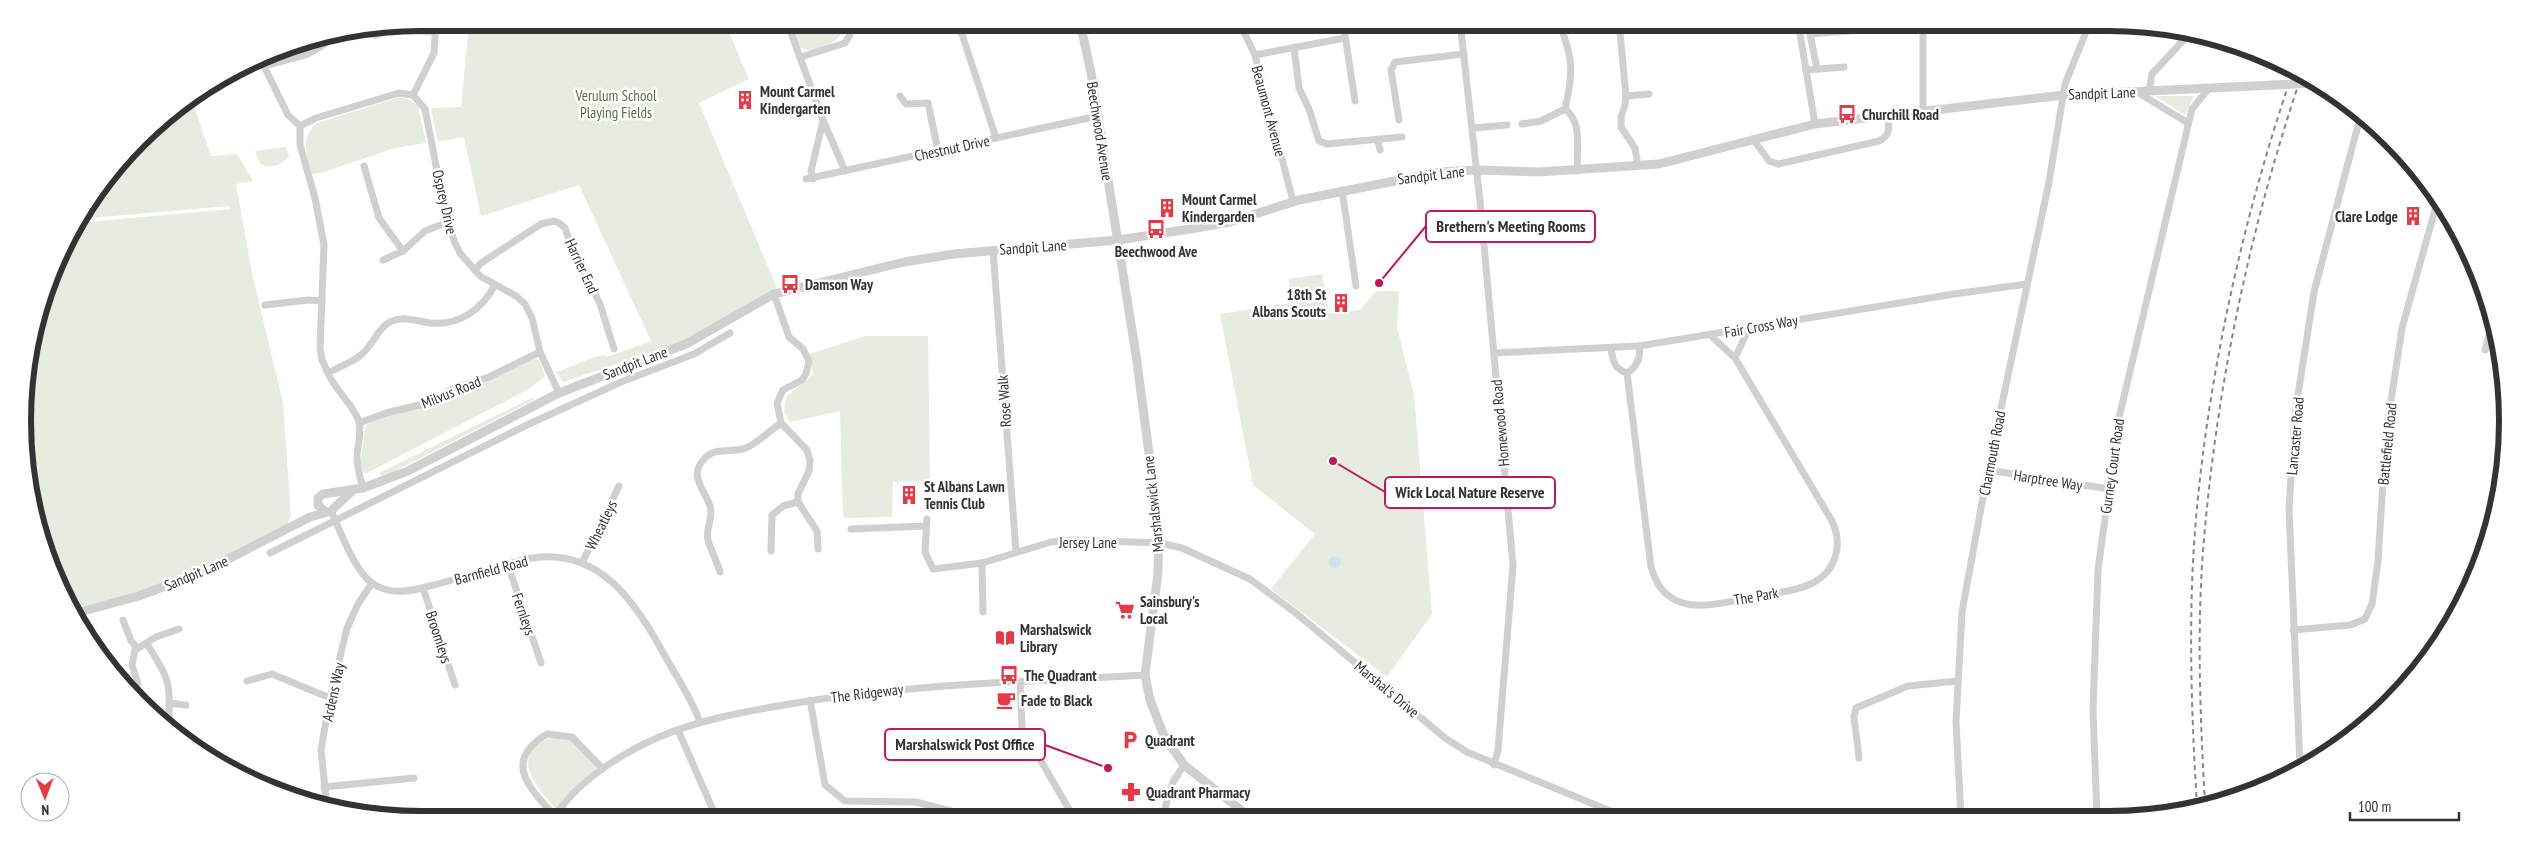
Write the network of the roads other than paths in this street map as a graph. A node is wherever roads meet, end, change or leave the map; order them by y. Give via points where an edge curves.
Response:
1 (418, 31) edge
2 (791, 31) edge
3 (849, 31) edge
4 (961, 31) edge
5 (1082, 31) edge
6 (1243, 31) edge
7 (1344, 31) edge
8 (1461, 31) edge
9 (1562, 31) edge
10 (1620, 31) edge
11 (1799, 31) edge
12 (1848, 31) edge
13 (1923, 31) edge
14 (2086, 31) edge
15 (436, 32) joint
16 (1810, 34) junction
17 (1800, 36) junction
18 (1345, 38) junction
19 (2185, 39) edge
20 (324, 44) edge
21 (1294, 47) junction
22 (1464, 54) junction
23 (1255, 55) junction
24 (801, 57) junction
25 (264, 66) joint
26 (1844, 67) dead end
27 (1817, 69) junction
28 (1806, 70) junction
29 (2305, 84) edge
30 (2209, 88) junction
31 (2149, 91) junction
32 (2137, 92) junction
33 (1649, 94) dead end
34 (2064, 94) junction
35 (413, 95) junction
36 (900, 96) dead end
37 (1626, 96) junction
38 (1355, 101) dead end
39 (1565, 109) junction
40 (1923, 110) junction
41 (1098, 116) junction
42 (1888, 116) junction
43 (823, 120) junction
44 (1399, 120) dead end
45 (2359, 122) edge
46 (2188, 123) junction
47 (1522, 124) dead end
48 (1816, 124) junction
49 (1507, 125) dead end
50 (300, 126) junction
51 (1473, 128) junction
52 (1402, 137) dead end
53 (996, 138) junction
54 (1753, 139) junction
55 (1378, 141) junction
56 (1380, 150) dead end
57 (938, 151) junction
58 (364, 166) dead end
59 (1638, 166) junction
60 (1477, 170) junction
61 (845, 171) junction
62 (1578, 171) junction
63 (1342, 190) junction
64 (1293, 202) junction
65 (2436, 208) edge
66 (448, 222) junction
67 (1118, 240) junction
68 (403, 251) junction
69 (993, 251) junction
70 (382, 260) dead end
71 (474, 270) junction
72 (2027, 284) junction
73 (495, 285) junction
74 (1356, 286) dead end
75 (774, 294) junction
76 (322, 301) junction
77 (265, 305) dead end
78 (1749, 328) junction
79 (730, 333) dead end
80 (1710, 335) junction
81 (2489, 336) edge
82 (1639, 346) junction
83 (614, 349) dead end
84 (1611, 349) junction
85 (2485, 350) dead end
86 (540, 352) junction
87 (1494, 353) junction
88 (1735, 358) junction
89 (616, 371) junction
90 (1627, 372) junction
91 (328, 373) junction
92 (620, 382) junction
93 (559, 393) junction
94 (359, 423) junction
95 (781, 423) junction
96 (1988, 470) junction
97 (620, 486) dead end
98 (363, 488) junction
99 (2109, 489) junction
100 (352, 491) junction
101 (330, 493) junction
102 (798, 502) junction
103 (337, 503) junction
104 (318, 505) junction
105 (328, 512) junction
106 (310, 518) junction
107 (336, 520) junction
108 (851, 528) dead end
109 (1160, 543) junction
110 (818, 549) dead end
111 (771, 551) dead end
112 (1016, 551) junction
113 (270, 553) dead end
114 (582, 563) junction
115 (982, 563) junction
116 (508, 565) junction
117 (720, 572) dead end
118 (372, 583) junction
119 (423, 588) junction
120 (80, 611) edge
121 (983, 612) dead end
122 (123, 620) dead end
123 (179, 629) dead end
124 (2293, 630) junction
125 (147, 644) junction
126 (137, 648) junction
127 (541, 663) dead end
128 (1145, 675) junction
129 (247, 681) dead end
130 (1020, 681) junction
131 (1958, 681) junction
132 (138, 684) dead end
133 (455, 685) dead end
134 (330, 698) junction
135 (810, 700) junction
136 (169, 703) junction
137 (186, 705) dead end
138 (166, 716) edge
139 (700, 722) junction
140 (678, 730) junction
141 (1859, 758) dead end
142 (2300, 761) edge
143 (1494, 765) junction
144 (1184, 766) junction
145 (603, 769) junction
146 (414, 778) dead end
147 (324, 787) junction
148 (326, 798) edge
149 (548, 811) edge
150 (560, 811) edge
151 (713, 811) edge
152 (942, 811) edge
153 (1070, 811) edge
154 (1164, 811) edge
155 (1242, 811) edge
156 (1610, 811) edge
157 (1961, 811) edge
158 (2097, 811) edge

1 - 15 street
2 - 24 street
3 - 24 street via 845,43
4 - 53 street
5 - 41 street, Beechwood Avenue
6 - 23 street, Beaumont Avenue
7 - 18 street
8 - 22 street, Homewood Road
9 - 39 street via 1570,52 1570,87
10 - 37 street
11 - 17 street
12 - 16 street
13 - 40 street
14 - 34 street, Charmouth Road
15 - 35 street via 434,53
16 - 17 street
16 - 27 street
17 - 28 street
18 - 21 street
18 - 38 street
19 - 31 street via 2152,74
20 - 25 street via 308,54
21 - 23 street
21 - 55 street via 1299,88 1319,141 1327,144
22 - 44 street via 1395,62 1391,70
22 - 51 street, Homewood Road
23 - 64 street, Beaumont Avenue
24 - 43 street
25 - 50 street via 288,115
26 - 27 street
27 - 28 street
28 - 48 street
29 - 30 street, Sandpit Lane, bridge
30 - 31 street, Sandpit Lane
30 - 46 street, Gurney Court Road via 2192,109
31 - 32 street, Sandpit Lane
32 - 34 street, Sandpit Lane
32 - 46 street
33 - 37 street
34 - 40 street, Sandpit Lane
34 - 72 street, Charmouth Road
35 - 50 street via 392,95
35 - 66 street, Osprey Drive via 421,102 427,116
36 - 57 street via 906,104 928,103
37 - 59 street via 1622,127 1635,148
39 - 47 street via 1541,121
39 - 62 street via 1577,124
40 - 42 street, Sandpit Lane
41 - 53 street, Chestnut Drive
41 - 67 street, Beechwood Avenue
42 - 48 street, Sandpit Lane
42 - 54 street via 1890,130 1886,138 1778,164 1769,161
43 - 61 street
43 - 61 street, Chestnut Drive via 810,179
45 - 124 street, Lancaster Road via 2314,292 2296,414 2289,509
46 - 99 street, Gurney Court Road via 2118,422
48 - 54 street, Sandpit Lane
49 - 51 street
50 - 76 street via 300,145 324,245
51 - 60 street, Homewood Road
52 - 55 street
53 - 57 street, Chestnut Drive
54 - 59 street, Sandpit Lane via 1686,159
55 - 56 street
57 - 61 street, Chestnut Drive
58 - 68 street via 379,218
59 - 62 street, Sandpit Lane
60 - 62 street, Sandpit Lane
60 - 63 street, Sandpit Lane via 1420,175
60 - 87 street, Homewood Road
63 - 64 street, Sandpit Lane
63 - 74 street
64 - 67 street, Sandpit Lane via 1230,222
65 - 124 street, Battlefield Road via 2402,328 2386,434 2372,604 2365,619 2350,625
66 - 68 street via 425,231
66 - 71 street, Osprey Drive via 460,253
67 - 69 street, Sandpit Lane
67 - 109 street, Marshalswick Lane
68 - 70 street
69 - 75 street, Sandpit Lane via 904,262
69 - 112 street, Rose Walk
71 - 73 street, Osprey Drive
71 - 83 street, Harrier End via 541,224 560,223 602,308
72 - 78 street, Fair Cross Way
72 - 96 street, Charmouth Road
73 - 86 street, Osprey Drive via 525,304 532,318
73 - 91 street via 484,304 462,317 440,323 404,318 391,321 361,355
75 - 89 street, Sandpit Lane via 695,340
75 - 95 street via 789,337 803,349 809,361 802,380 787,387 779,396 777,403
76 - 77 street
76 - 91 street via 320,348
78 - 80 street, Fair Cross Way
78 - 88 street
79 - 92 street, Sandpit Lane via 694,354
80 - 82 street, Fair Cross Way
80 - 88 street, The Park
81 - 85 street
82 - 84 street, Fair Cross Way
82 - 90 street via 1638,362
84 - 87 street, Fair Cross Way
84 - 90 street via 1613,363 1619,370
86 - 93 street, Osprey Drive
86 - 94 street, Milvus Road via 489,377 454,388 427,403
87 - 143 street, Homewood Road via 1513,565 1498,750
88 - 90 street, The Park via 1832,521 1838,546 1829,571 1805,587 1710,605 1688,604 1669,597 1657,584 1651,567
89 - 92 street
89 - 93 street, Sandpit Lane
91 - 94 street
92 - 107 street, Sandpit Lane
93 - 98 street, Sandpit Lane via 408,471
94 - 98 street via 357,456
95 - 102 street via 807,450 810,460
95 - 117 street via 744,449 717,452 706,457 698,470 697,484 711,512 708,539
96 - 99 street, Harptree Way
96 - 131 street, Charmouth Road via 1962,612
97 - 114 street, Wheatleys
98 - 100 street, Sandpit Lane
99 - 158 street, Gurney Court Road via 2098,570 2093,710
100 - 101 street, Sandpit Lane via 344,489
100 - 103 street, Sandpit Lane
101 - 103 street
101 - 104 street via 320,495
102 - 110 street via 817,531
102 - 111 street via 783,506 772,515
103 - 105 street
104 - 105 street
104 - 106 street
105 - 106 street, Sandpit Lane
105 - 107 street
106 - 120 street, Sandpit Lane via 186,579 109,606
107 - 113 street, Sandpit Lane
107 - 118 street via 360,570
108 - 115 street, Jersey Lane via 926,522 926,557 933,569
109 - 112 street, Jersey Lane via 1071,540
109 - 128 street, Marshalswick Lane
109 - 143 street, Marshal's Drive via 1182,548 1250,580 1297,614 1445,738
112 - 115 street, Jersey Lane
114 - 116 street, Barnfield Road via 549,557
114 - 139 street, Barnfield Road via 606,576 626,593 640,612
115 - 121 street
116 - 119 street, Barnfield Road
116 - 127 street, Fernleys
118 - 119 street, Barnfield Road via 399,592
118 - 134 street, Ardens Way via 347,628
119 - 133 street, Broomleys
122 - 126 street
123 - 125 street via 156,637
124 - 142 street, Lancaster Road
125 - 126 street
125 - 136 street via 166,678
126 - 132 street via 132,657
128 - 130 street, The Ridgeway
128 - 144 street, Marshalswick Lane via 1152,710
129 - 134 street via 272,674
130 - 135 street, The Ridgeway via 919,687
130 - 153 street via 1022,728
131 - 141 street via 1908,686 1856,708 1854,717
131 - 157 street, Charmouth Road via 1956,722
134 - 147 street, Ardens Way via 322,750
135 - 139 street, The Ridgeway
135 - 152 street via 825,785 839,797 845,801 916,802
136 - 137 street
136 - 138 street
139 - 140 street, The Ridgeway
140 - 145 street, The Ridgeway via 630,751
140 - 151 street
143 - 156 street, Marshal's Drive
144 - 154 street via 1173,782
144 - 155 street, Marshalswick Lane
145 - 149 street, The Ridgeway via 572,736 547,734 532,744 524,758 524,779
145 - 150 street, The Ridgeway
146 - 147 street
147 - 148 street, Ardens Way

